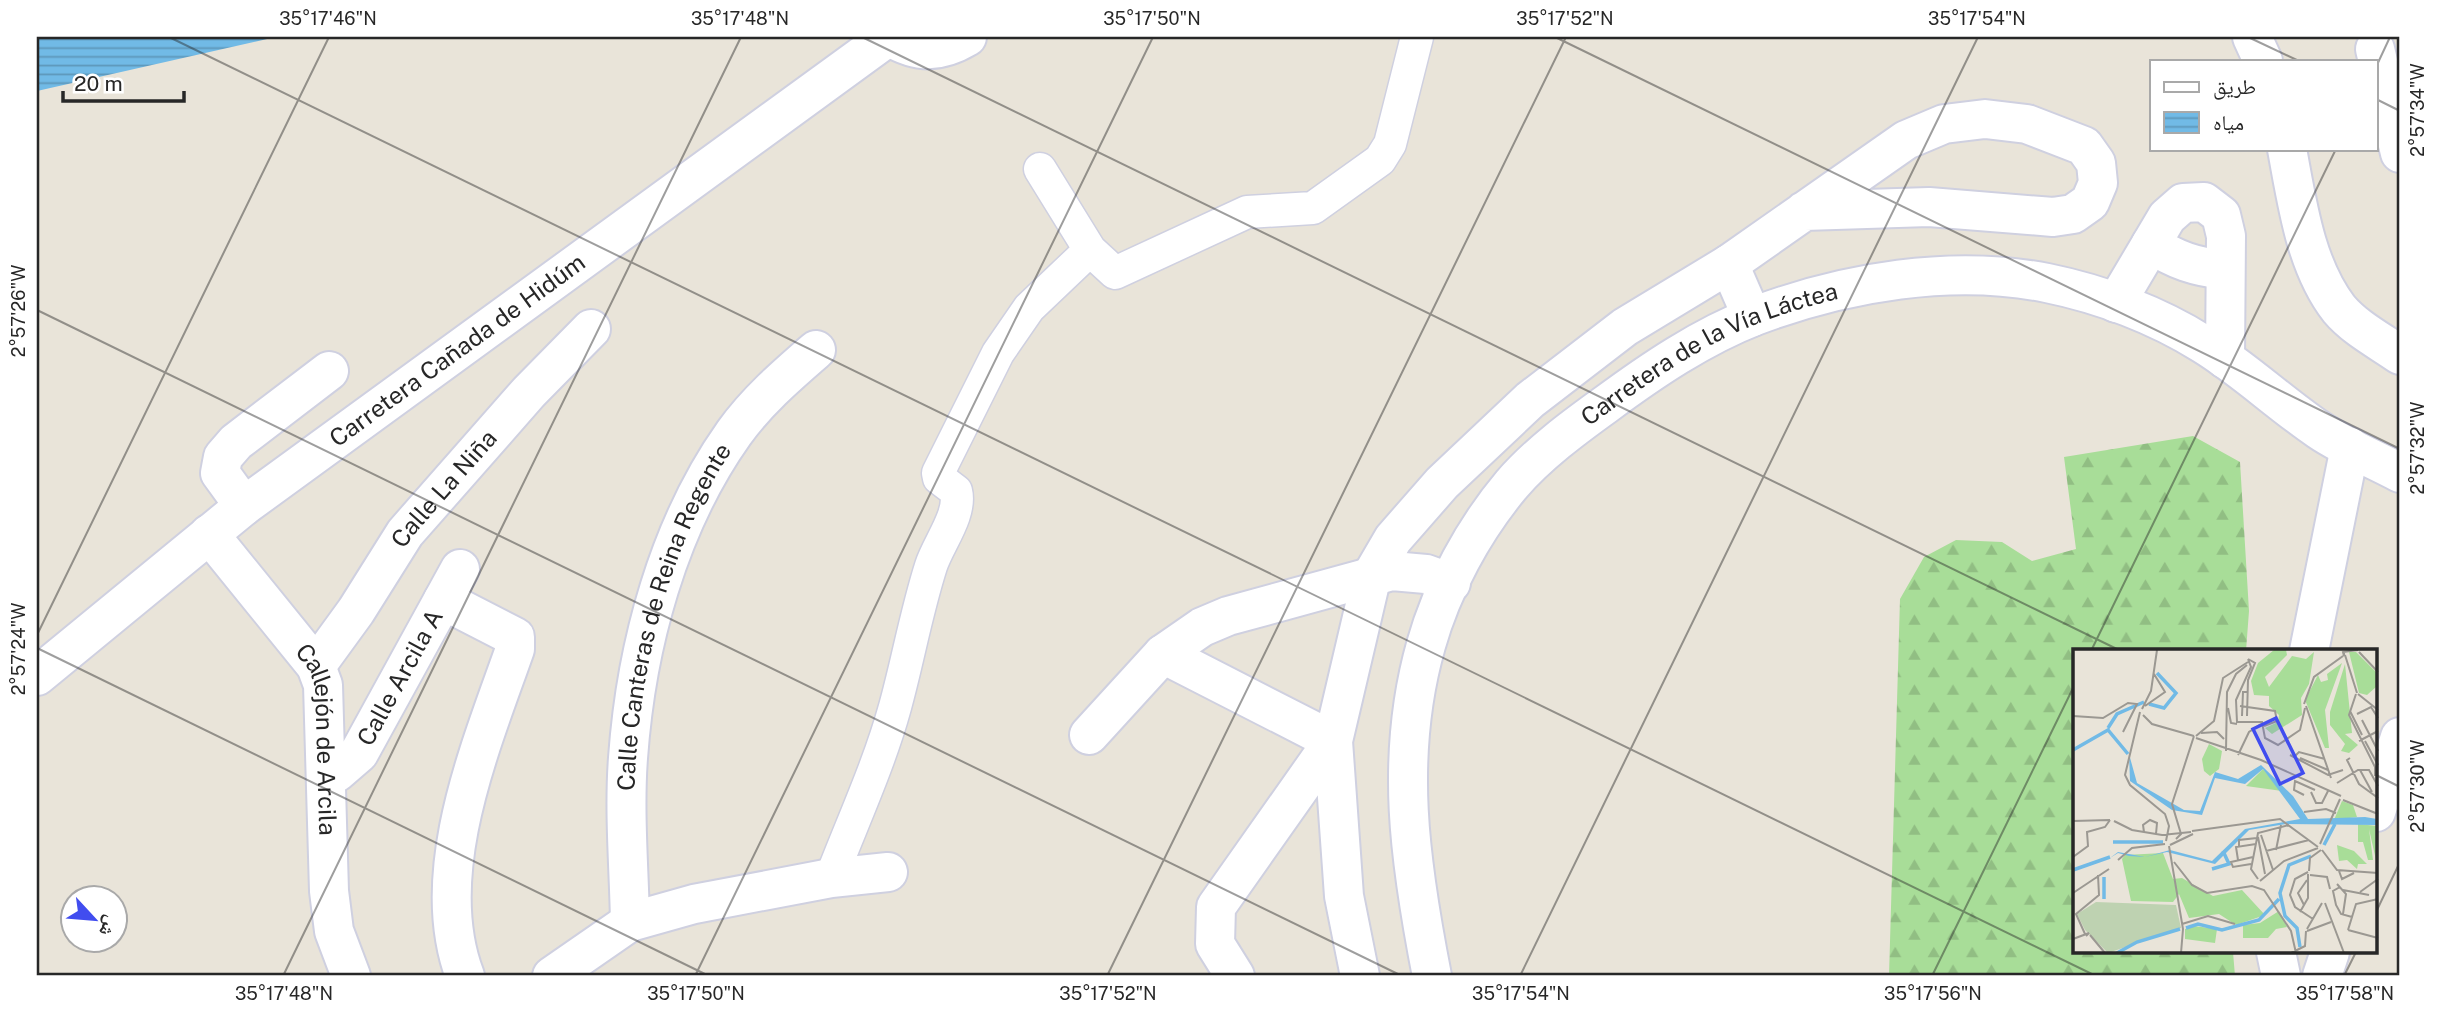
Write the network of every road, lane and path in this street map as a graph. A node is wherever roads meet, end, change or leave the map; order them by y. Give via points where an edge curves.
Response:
1 (889, 37) edge
2 (967, 37) edge
3 (1417, 37) edge
4 (2252, 37) edge
5 (2379, 43) edge
6 (2263, 60) edge
7 (2287, 150) edge
8 (2400, 153) edge
9 (1041, 169) dead end
10 (1804, 211) junction
11 (2151, 244) junction
12 (1090, 250) junction
13 (1729, 264) junction
14 (2225, 270) junction
15 (2116, 303) junction
16 (1752, 317) junction
17 (591, 329) dead end
18 (816, 350) dead end
19 (2400, 355) edge
20 (2225, 359) junction
21 (329, 372) dead end
22 (2350, 447) junction
23 (2400, 473) edge
24 (244, 506) junction
25 (209, 534) junction
26 (1372, 575) junction
27 (1451, 583) junction
28 (2309, 649) edge
29 (1163, 654) junction
30 (316, 666) junction
31 (37, 676) edge
32 (1090, 735) dead end
33 (2400, 737) edge
34 (1334, 741) junction
35 (328, 772) junction
36 (2378, 806) edge
37 (888, 872) dead end
38 (831, 878) junction
39 (630, 922) junction
40 (2276, 954) edge
41 (2329, 954) edge
42 (351, 976) edge
43 (465, 976) edge
44 (552, 976) edge
45 (1235, 976) edge
46 (1360, 976) edge
47 (1432, 976) edge
48 (2281, 976) edge
49 (2322, 976) edge

1 - 2 street via 928,51 948,48
1 - 24 street, Carretera Cañada de Hidúm
3 - 12 street via 1390,144 1380,160 1313,208 1247,212 1115,272
4 - 6 street
5 - 8 street
7 - 19 street via 2301,225 2328,290 2340,310
9 - 12 street
10 - 10 street via 1929,207 2053,217 2073,214 2090,202 2098,183 2096,163 2084,146 2027,124 1985,119 1944,124 1906,139
10 - 13 street
11 - 14 street via 2173,258
11 - 14 street via 2167,217 2183,203 2204,202 2221,215
11 - 15 street
12 - 38 street via 1029,308 998,353 938,473 956,491 957,506 931,565 895,707
13 - 16 street
13 - 26 street via 1625,327 1530,400 1434,493 1393,539
14 - 20 street
15 - 16 street, Carretera de la Vía Láctea via 2047,283 1967,275 1885,282 1809,298
15 - 20 street, Carretera de la Vía Láctea via 2154,318
16 - 27 street, Carretera de la Vía Láctea via 1655,368 1571,429 1513,483 1478,532
17 - 30 street, Calle La Niña via 529,391 405,533
18 - 39 street, Calle Canteras de Reina Regente via 772,388 734,433 674,549 651,618 635,688 627,760
20 - 22 street, Carretera de la Vía Láctea via 2321,431
21 - 24 street via 236,442 223,457 220,473
22 - 23 street, Carretera de la Vía Láctea
22 - 28 street
24 - 25 street, Carretera Cañada de Hidúm
25 - 30 street, Callejón de Arcila
25 - 31 street, Carretera Cañada de Hidúm
26 - 27 street via 1392,571 1426,574
26 - 29 street via 1228,616 1202,627
26 - 34 street
27 - 47 street, Carretera de la Vía Láctea via 1427,641 1406,751 1410,834
29 - 32 street
29 - 34 street
30 - 35 street, Callejón de Arcila via 323,685
33 - 36 street
34 - 45 street via 1216,907 1215,944
34 - 46 street via 1344,896
35 - 42 street, Callejón de Arcila via 329,891 334,931
35 - 43 street, Calle Arcila A via 337,772 359,753 452,584 515,637 515,649 480,748 459,836 452,918
37 - 38 street
38 - 39 street via 694,904
39 - 44 street
40 - 48 street
41 - 49 street

